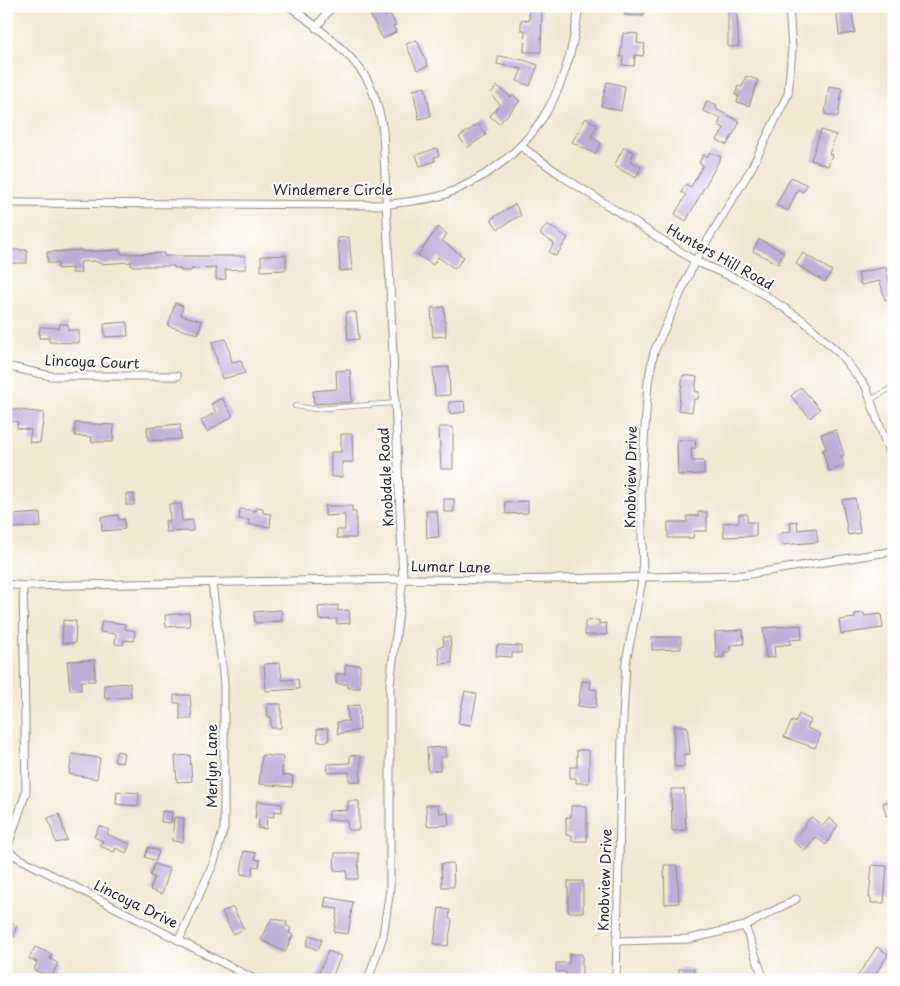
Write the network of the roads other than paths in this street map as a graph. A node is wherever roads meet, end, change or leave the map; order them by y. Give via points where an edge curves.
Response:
1 (289, 6) edge
2 (332, 6) edge
3 (579, 6) edge
4 (788, 6) edge
5 (316, 28) junction
6 (522, 147) junction
7 (6, 203) edge
8 (386, 205) junction
9 (695, 261) junction
10 (6, 366) edge
11 (177, 376) dead end
12 (894, 386) edge
13 (871, 400) junction
14 (395, 403) junction
15 (294, 406) dead end
16 (894, 438) edge
17 (885, 442) junction
18 (894, 474) edge
19 (894, 552) edge
20 (643, 576) junction
21 (403, 579) junction
22 (212, 583) junction
23 (6, 584) edge
24 (23, 586) junction
25 (7, 849) edge
26 (796, 899) dead end
27 (744, 926) junction
28 (179, 940) junction
29 (616, 942) junction
30 (256, 980) edge
31 (368, 980) edge
32 (616, 980) edge
33 (764, 980) edge

1 - 5 street, Knobdale Road
2 - 5 street
3 - 6 street, Windemere Circle via 576,34 564,79
4 - 9 street, Knobview Drive via 792,49 788,94 751,169
5 - 8 street, Knobdale Road via 352,60 369,84 383,130
6 - 8 street, Windemere Circle via 494,168 445,194
6 - 9 street, Hunters Hill Road
7 - 8 street, Windemere Circle
8 - 14 street, Knobdale Road
9 - 13 street, Hunters Hill Road via 746,284 804,321 840,354 866,388
9 - 20 street, Knobview Drive via 654,352 648,382 641,488
10 - 11 street, Lincoya Court via 50,376
12 - 13 lane
13 - 17 street, Hunters Hill Road
14 - 15 lane via 314,410
14 - 21 street, Knobdale Road
16 - 17 lane
17 - 18 street, Hunters Hill Road
19 - 20 street, Lumar Lane via 743,575
20 - 21 street, Lumar Lane
20 - 29 street, Knobview Drive via 626,662
21 - 22 street, Lumar Lane
21 - 31 street, Knobdale Road via 390,684 390,889 383,936
22 - 24 street, Lumar Lane
22 - 28 street, Merlyn Lane via 224,683 224,828 214,862
23 - 24 street, Lumar Lane
24 - 25 street via 26,792
25 - 28 street, Lincoya Drive via 103,903
26 - 27 street
27 - 29 street via 689,939
27 - 33 street
28 - 30 street, Lincoya Drive
29 - 32 street, Knobview Drive

